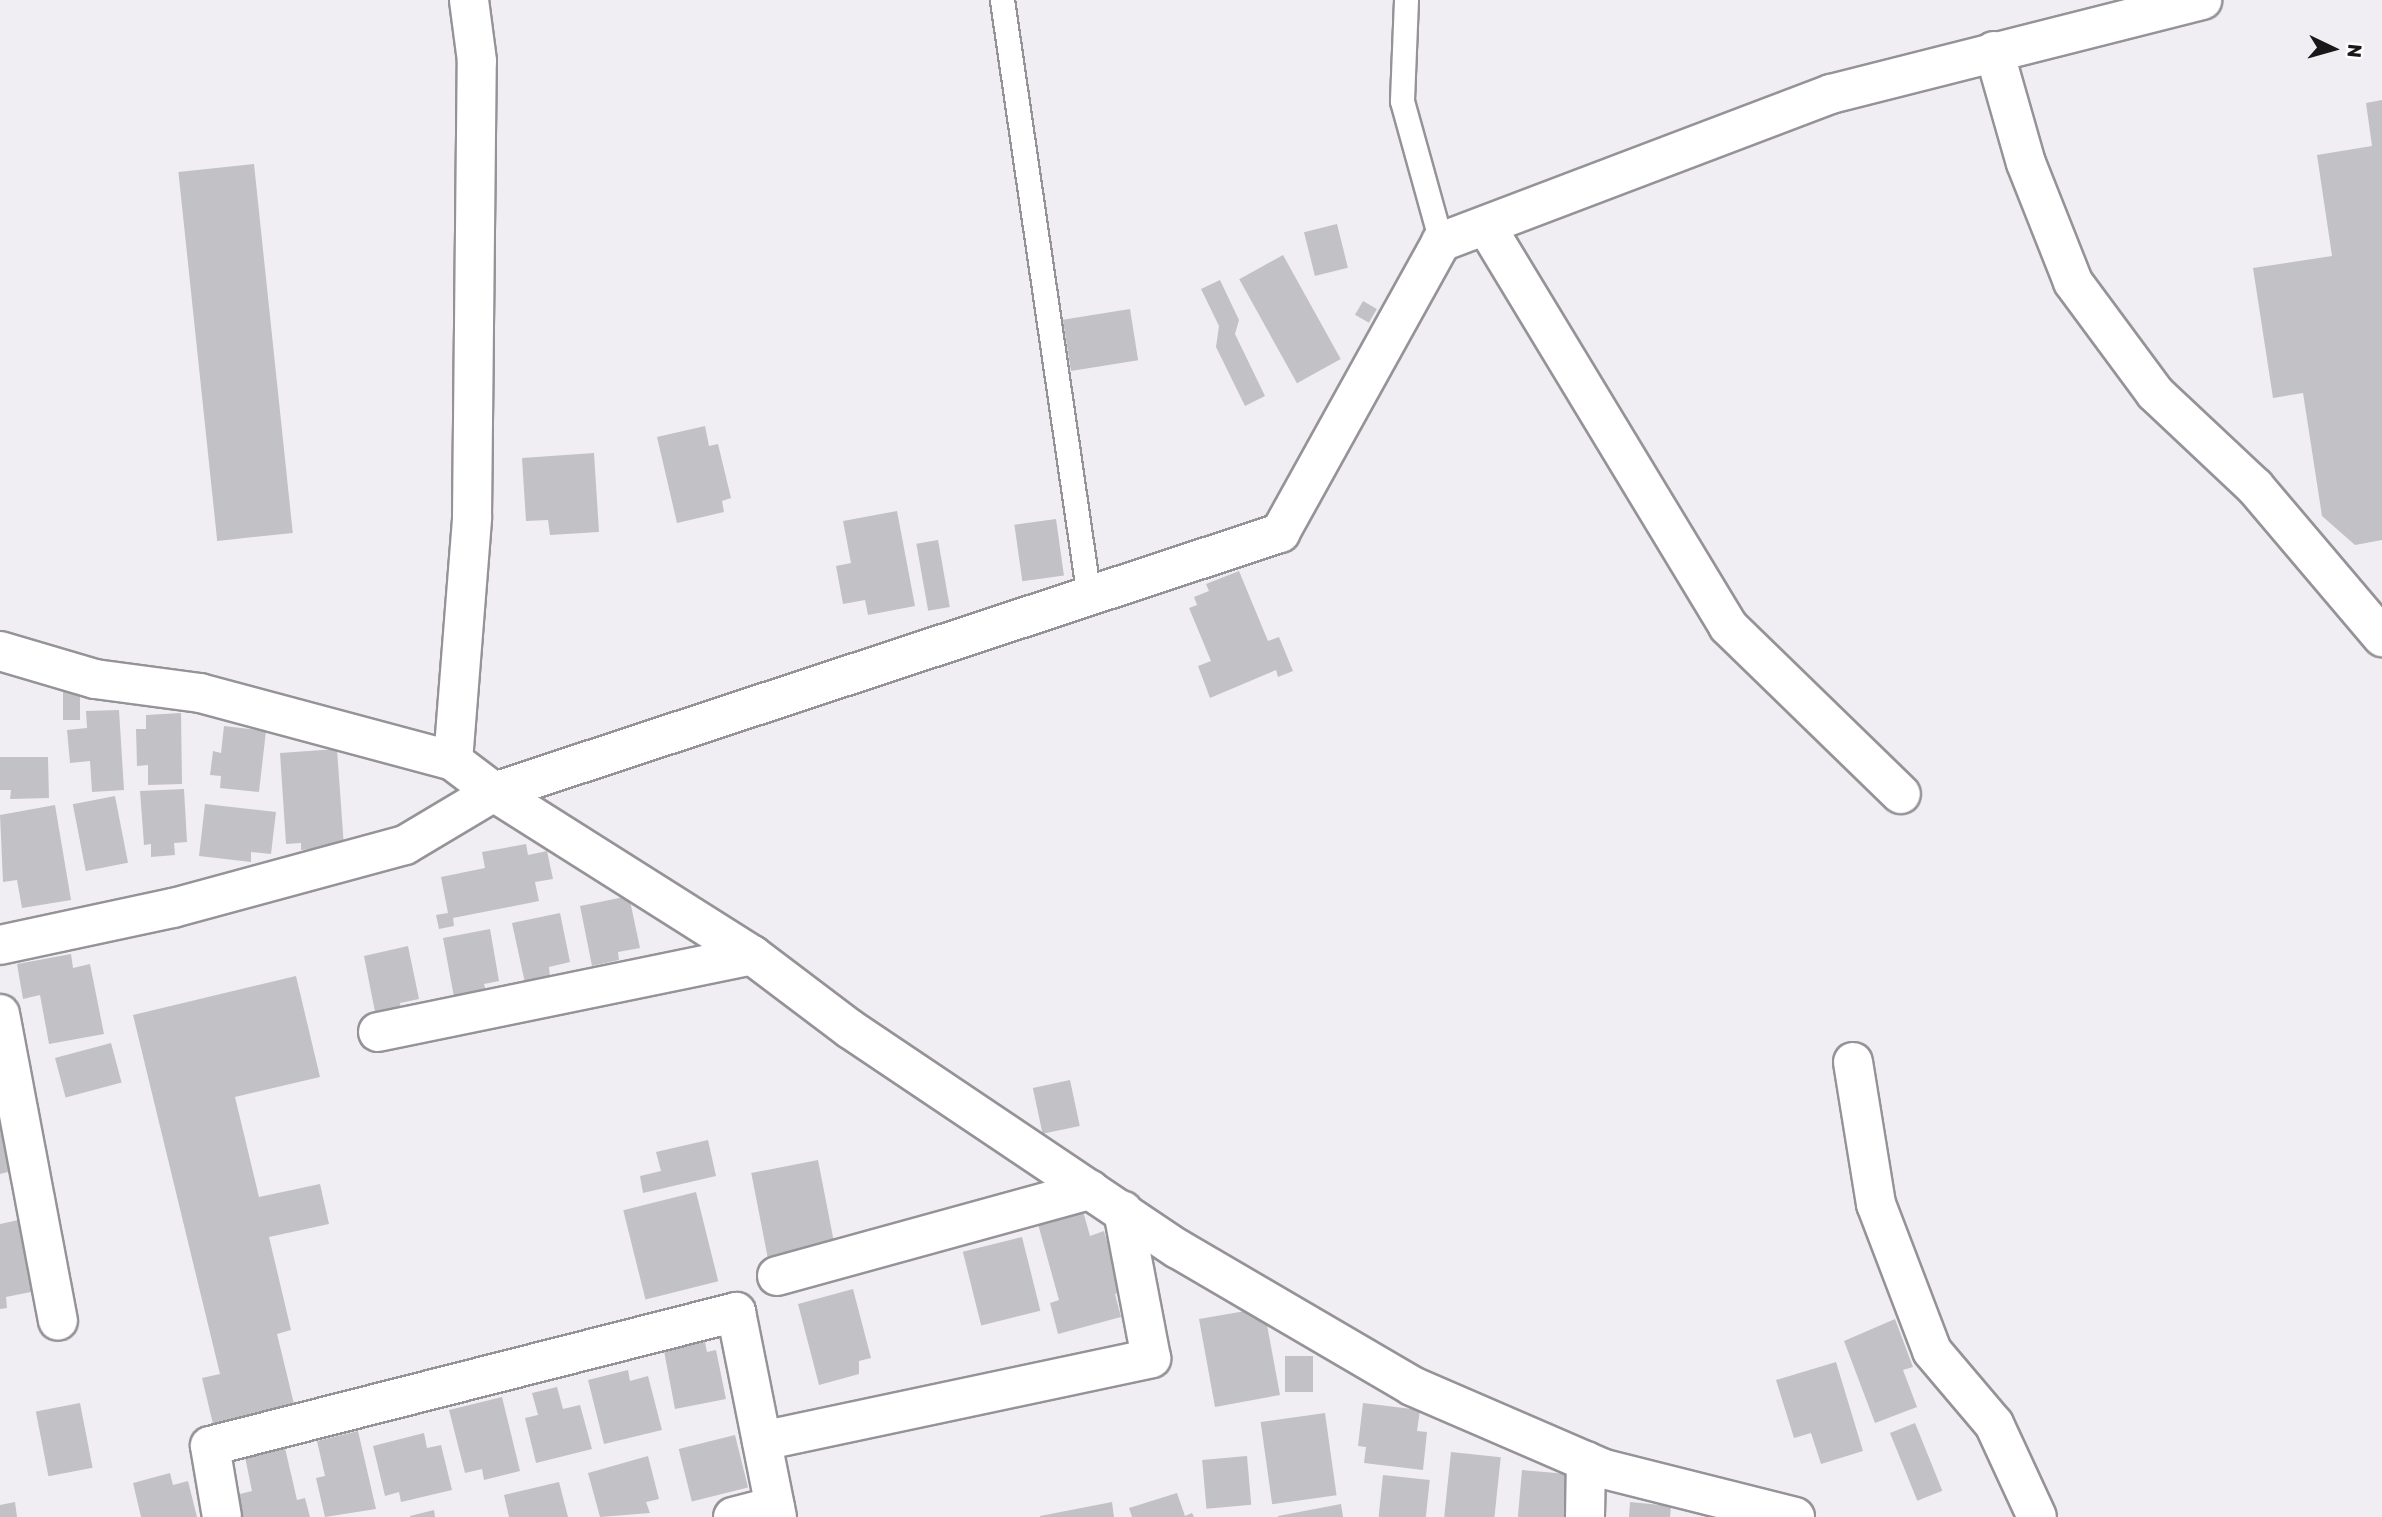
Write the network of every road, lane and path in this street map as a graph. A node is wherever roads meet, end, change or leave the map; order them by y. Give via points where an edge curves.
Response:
1 (469, 0) edge
2 (1002, 0) edge
3 (1406, 0) edge
4 (2195, 1) edge
5 (1994, 51) junction
6 (1486, 226) junction
7 (1441, 242) junction
8 (1088, 597) junction
9 (2382, 637) edge
10 (0, 651) edge
11 (453, 761) junction
12 (494, 792) junction
13 (1901, 794) dead end
14 (0, 945) edge
15 (752, 955) junction
16 (0, 1014) edge
17 (378, 1032) dead end
18 (1853, 1062) dead end
19 (1090, 1190) junction
20 (1122, 1211) junction
21 (777, 1276) dead end
22 (58, 1321) dead end
23 (762, 1441) junction
24 (1586, 1461) junction
25 (776, 1511) edge
26 (222, 1517) edge
27 (733, 1517) edge
28 (1585, 1517) edge
29 (1795, 1517) edge
30 (2037, 1517) edge

1 - 11 street via 477,61 472,517
2 - 8 lane
3 - 7 lane via 1402,101
4 - 5 street
5 - 6 street via 1831,94
5 - 9 street via 2026,163 2073,282 2155,393 2255,487
6 - 7 street
6 - 13 street via 1728,626
7 - 8 street via 1280,533
8 - 12 street
10 - 11 street via 95,679 200,692
11 - 12 street
12 - 14 street via 405,845 173,908
12 - 15 street
15 - 17 street
15 - 19 street via 850,1029
16 - 22 street
18 - 30 street via 1876,1204 1932,1351 1994,1424
19 - 20 street
19 - 21 street
20 - 23 street via 1151,1358
20 - 24 street via 1178,1249 1412,1386
23 - 25 street
23 - 26 street via 736,1312 210,1446
24 - 28 street
24 - 29 street
25 - 27 street

